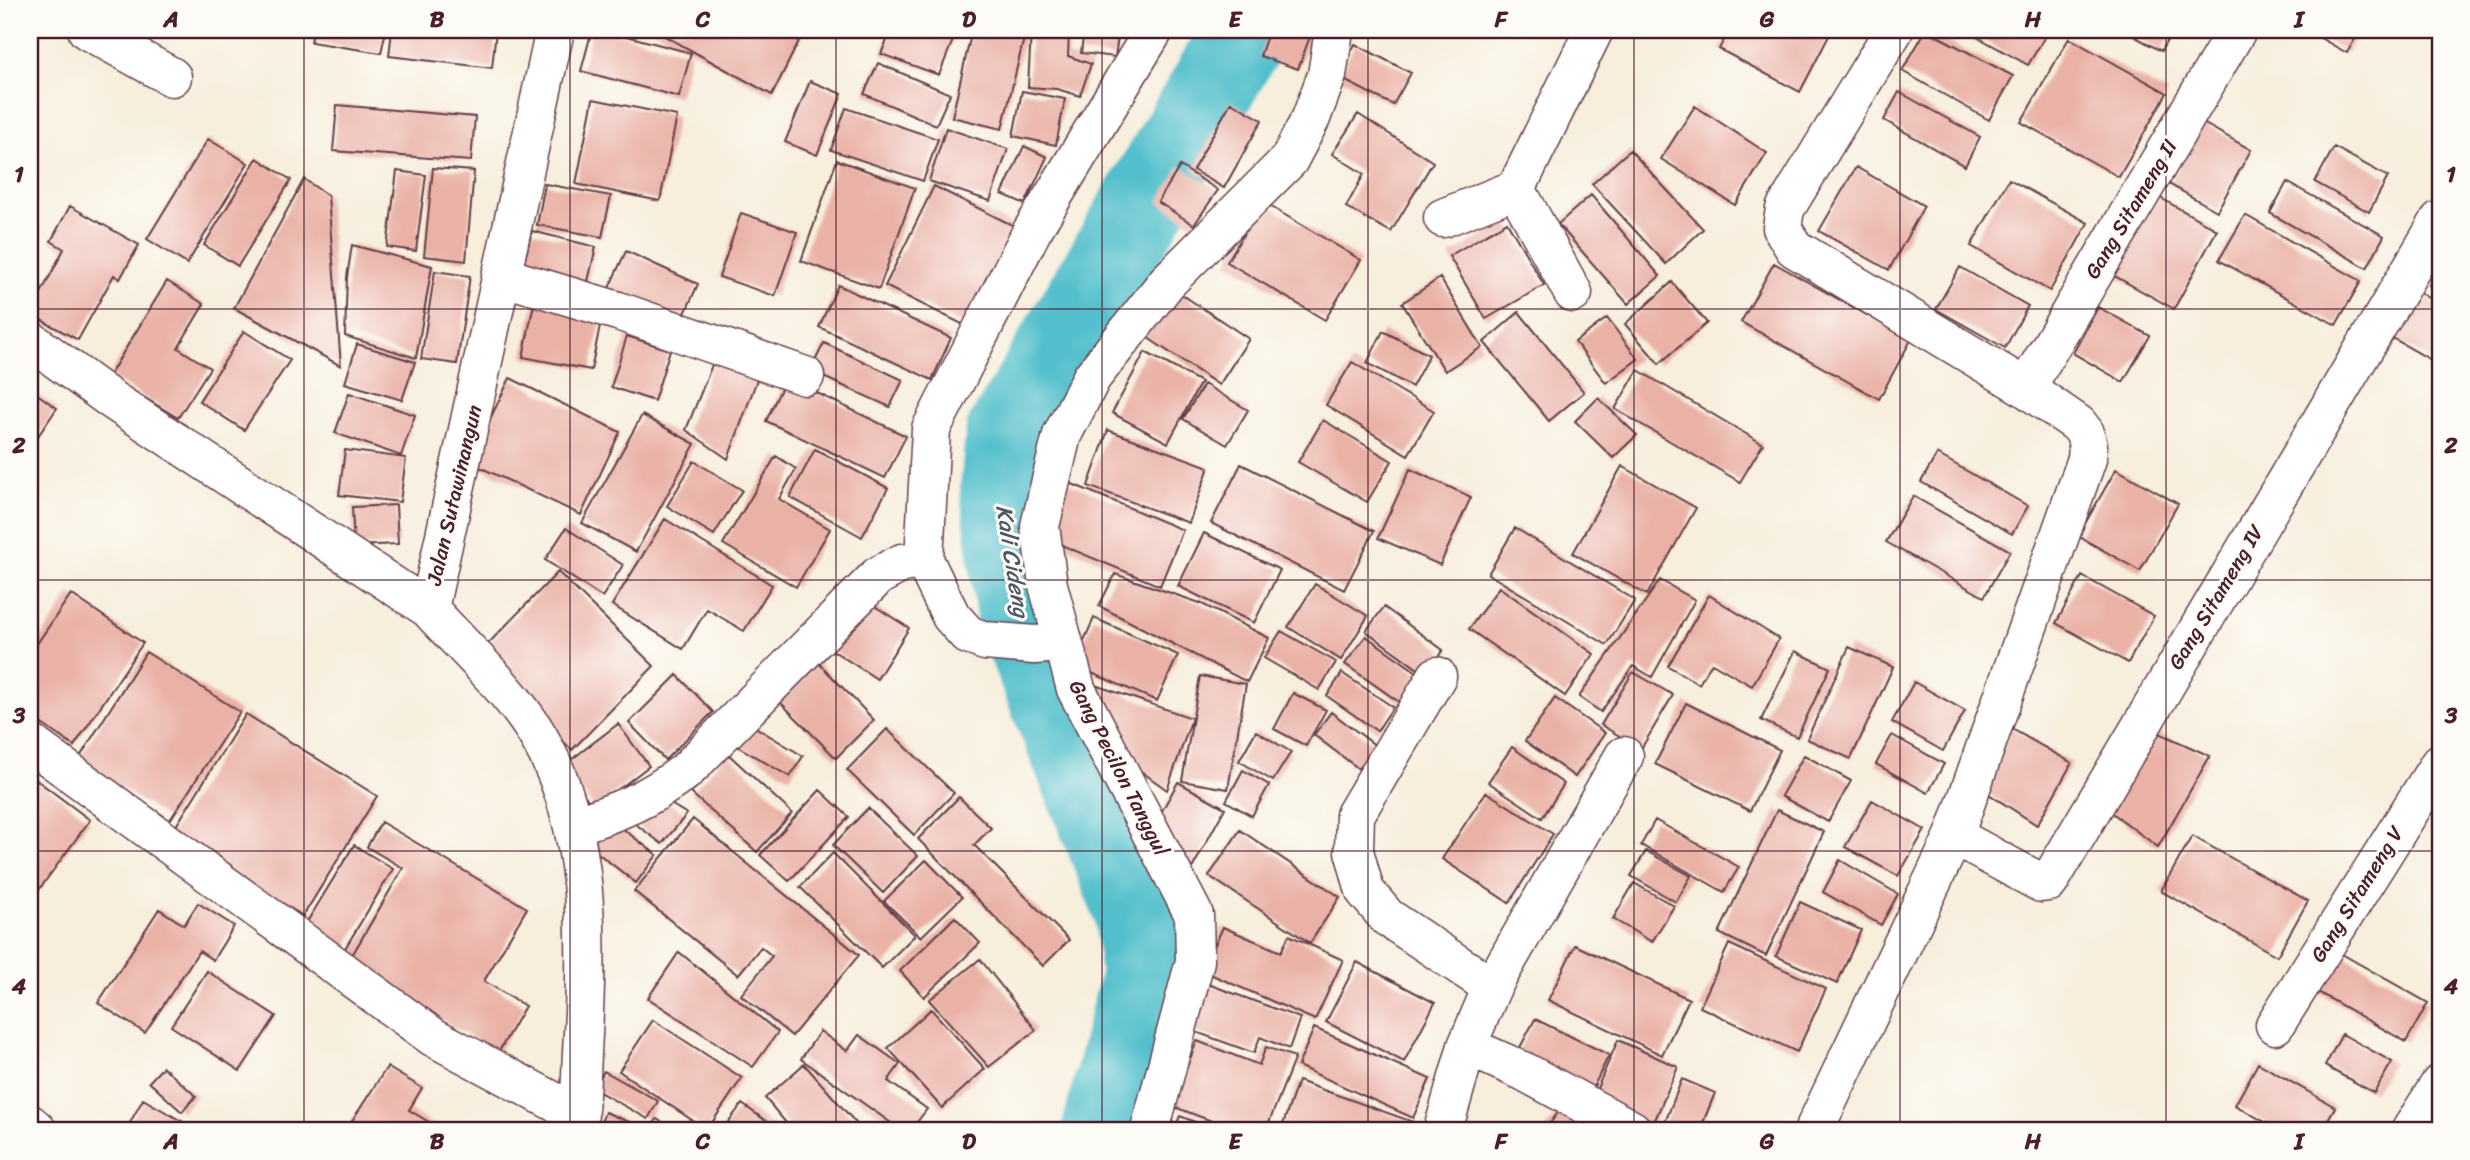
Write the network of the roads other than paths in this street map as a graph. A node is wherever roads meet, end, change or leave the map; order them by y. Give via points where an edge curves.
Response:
1 (87, 30) edge
2 (555, 30) edge
3 (1154, 30) edge
4 (1334, 30) edge
5 (1594, 30) edge
6 (1894, 30) edge
7 (2237, 30) edge
8 (172, 77) dead end
9 (1516, 189) junction
10 (1443, 218) dead end
11 (2440, 220) edge
12 (501, 276) junction
13 (1573, 293) dead end
14 (30, 340) edge
15 (805, 376) dead end
16 (2025, 388) junction
17 (924, 560) junction
18 (429, 609) junction
19 (1047, 644) junction
20 (1437, 676) dead end
21 (30, 743) edge
22 (1623, 756) dead end
23 (2440, 763) edge
24 (573, 826) junction
25 (1954, 836) junction
26 (1492, 988) junction
27 (2275, 1025) dead end
28 (1467, 1046) junction
29 (2440, 1084) edge
30 (578, 1123) edge
31 (30, 1124) edge
32 (37, 1130) edge
33 (1150, 1130) edge
34 (1443, 1130) edge
35 (1632, 1130) edge
36 (1814, 1130) edge
37 (2412, 1130) edge

1 - 8 street
2 - 12 street, Jalan Sutawinangun
3 - 17 street via 1032,231 931,429
4 - 19 street, Gang Pecilon Tanggul via 1327,75 1289,160 1167,282 1092,377 1062,435 1040,526 1048,585
5 - 9 street
6 - 16 street via 1785,209 1782,228 1794,248
7 - 16 street, Gang Sitameng II
9 - 10 street
9 - 13 street
11 - 25 street, Gang Sitameng IV via 2049,882 2041,883
12 - 15 street
12 - 18 street, Jalan Sutawinangun
14 - 18 street via 112,400
16 - 25 street via 2078,424 2085,433 2087,458
17 - 19 street via 957,625 968,635 985,641
17 - 24 street via 902,563 878,576 686,771 655,795
18 - 24 street, Jalan Sutawinangun via 505,693 541,741 567,799
19 - 33 street, Gang Pecilon Tanggul via 1076,689 1194,915 1195,961
20 - 26 street via 1355,815 1354,850 1365,891 1387,918
21 - 30 street via 433,1037
22 - 26 street
23 - 27 street, Gang Sitameng V
24 - 30 street, Jalan Sutawinangun via 580,852 586,966
25 - 36 street
26 - 28 street
28 - 34 street
28 - 35 street
29 - 37 street
31 - 32 street

